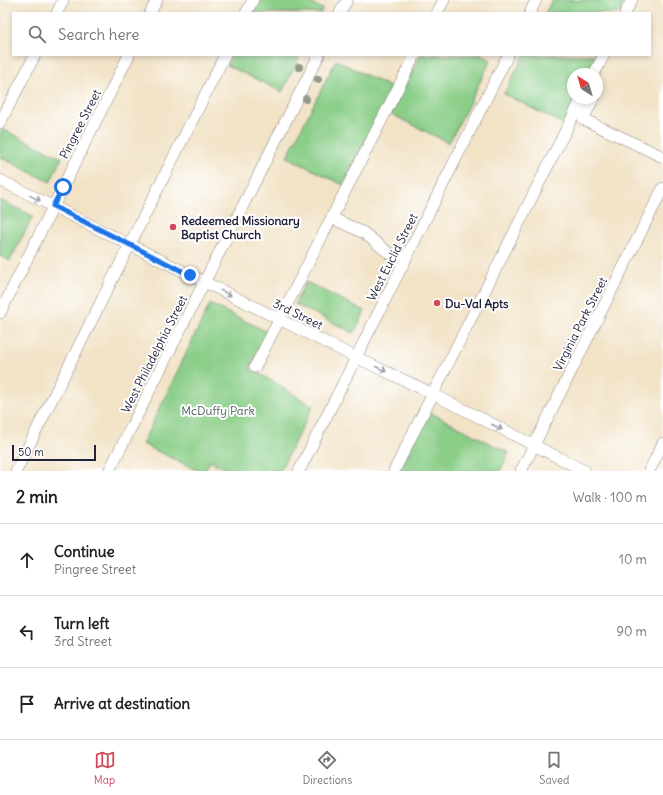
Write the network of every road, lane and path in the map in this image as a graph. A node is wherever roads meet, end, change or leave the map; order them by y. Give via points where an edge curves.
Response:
1 (63, 0) edge
2 (157, 0) edge
3 (253, 0) edge
4 (347, 0) edge
5 (444, 0) edge
6 (536, 0) edge
7 (632, 0) edge
8 (57, 12) edge
9 (151, 12) edge
10 (247, 12) edge
11 (341, 12) edge
12 (438, 12) edge
13 (530, 12) edge
14 (626, 12) edge
15 (34, 56) edge
16 (128, 56) edge
17 (224, 56) edge
18 (318, 56) edge
19 (414, 56) edge
20 (508, 56) edge
21 (603, 56) edge
22 (597, 68) edge
23 (579, 104) edge
24 (591, 104) edge
25 (0, 123) edge
26 (663, 157) edge
27 (0, 180) edge
28 (663, 188) edge
29 (53, 206) junction
30 (332, 218) junction
31 (130, 245) junction
32 (404, 263) junction
33 (204, 282) junction
34 (0, 313) edge
35 (279, 320) junction
36 (356, 358) junction
37 (255, 367) dead end
38 (433, 394) junction
39 (663, 443) edge
40 (534, 446) junction
41 (16, 471) edge
42 (109, 471) edge
43 (299, 471) edge
44 (394, 471) edge
45 (521, 471) edge
46 (585, 471) edge
47 (649, 471) edge

1 - 8 street
2 - 9 street
3 - 10 street
4 - 11 street
5 - 12 street
6 - 13 street
7 - 14 street
15 - 25 street
16 - 29 street, Pingree Street
17 - 31 street
18 - 33 street, West Philadelphia Street
19 - 30 street
20 - 32 street, West Euclid Street
21 - 22 street
23 - 38 street
24 - 26 street via 583,119
27 -> 29 street, 3rd Street
28 - 40 street, Virginia Park Street
29 - 31 street, 3rd Street
29 - 34 street, Pingree Street
30 - 32 street via 364,233
30 - 35 street
31 - 33 street, 3rd Street
31 - 41 street
32 - 36 street, West Euclid Street
33 -> 35 street, 3rd Street
33 - 42 street, West Philadelphia Street
35 - 36 street, 3rd Street
35 - 37 street
36 -> 38 street, 3rd Street
36 - 43 street, West Euclid Street
38 -> 40 street, 3rd Street
38 - 44 street
39 - 47 street
40 - 45 street, Virginia Park Street
40 - 46 street, 3rd Street

